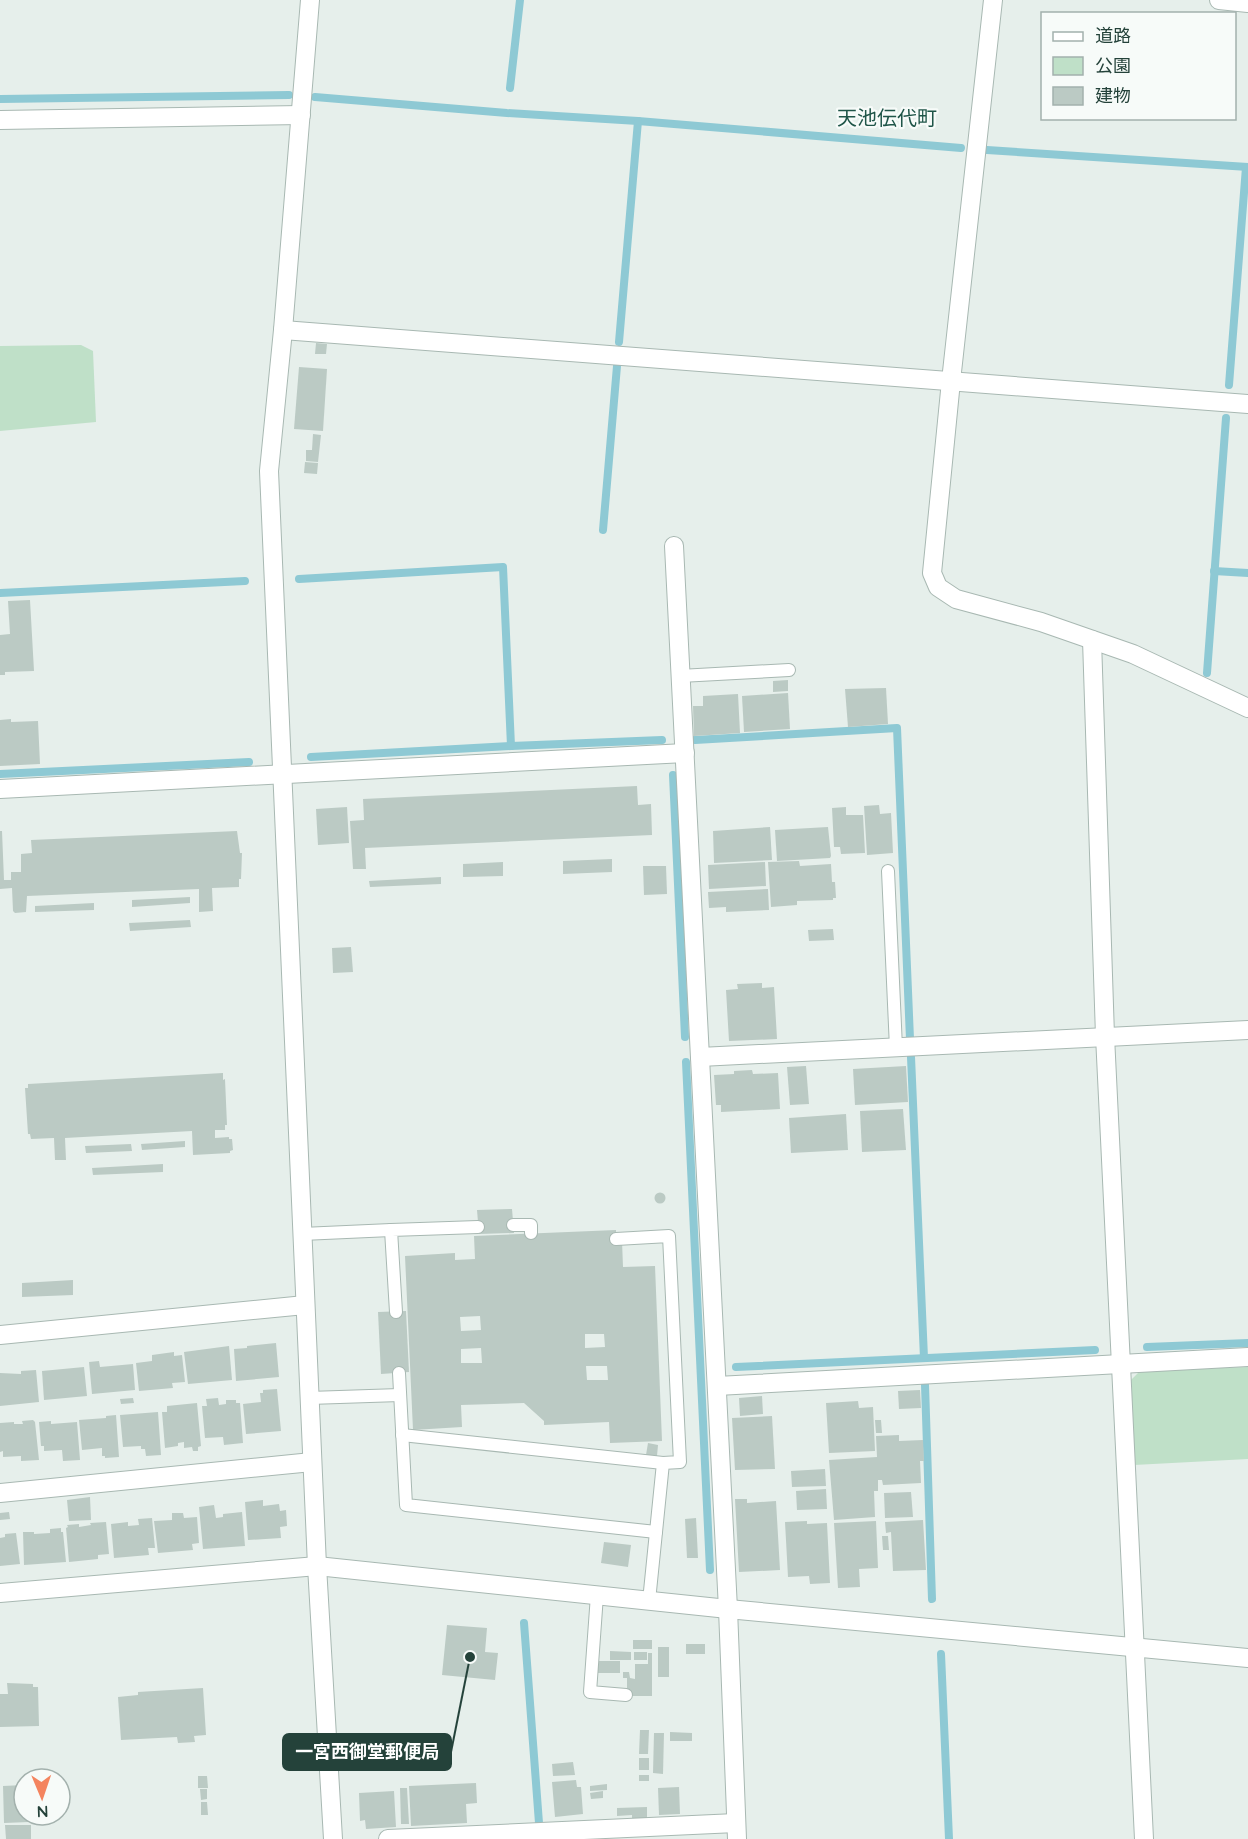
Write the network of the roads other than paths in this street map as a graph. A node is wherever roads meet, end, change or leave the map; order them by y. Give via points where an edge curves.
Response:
1 (310, 0) edge
2 (993, 0) edge
3 (1219, 0) edge
4 (1248, 3) edge
5 (301, 115) junction
6 (0, 120) edge
7 (283, 330) junction
8 (951, 381) junction
9 (1248, 404) edge
10 (674, 546) dead end
11 (1092, 640) junction
12 (789, 670) dead end
13 (680, 676) junction
14 (1248, 708) edge
15 (685, 753) junction
16 (282, 775) junction
17 (0, 789) edge
18 (888, 871) dead end
19 (1248, 1030) edge
20 (1105, 1036) junction
21 (896, 1048) junction
22 (700, 1057) junction
23 (513, 1225) dead end
24 (478, 1227) dead end
25 (391, 1230) junction
26 (531, 1233) dead end
27 (302, 1234) junction
28 (616, 1239) dead end
29 (305, 1305) junction
30 (396, 1312) dead end
31 (0, 1335) edge
32 (1248, 1357) edge
33 (1122, 1363) junction
34 (399, 1372) dead end
35 (717, 1386) junction
36 (400, 1395) junction
37 (309, 1398) junction
38 (402, 1435) junction
39 (312, 1462) junction
40 (663, 1463) junction
41 (0, 1493) edge
42 (656, 1532) junction
43 (316, 1566) junction
44 (0, 1593) edge
45 (597, 1595) junction
46 (649, 1601) junction
47 (728, 1609) junction
48 (1134, 1647) junction
49 (1248, 1658) edge
50 (626, 1695) dead end
51 (736, 1831) edge
52 (450, 1837) edge
53 (333, 1839) edge
54 (388, 1839) edge
55 (1144, 1839) edge

1 - 5 street
2 - 8 street
3 - 4 street
5 - 6 street
5 - 7 street
7 - 8 street
7 - 16 street via 268,471
8 - 9 street
8 - 11 street via 932,573 938,587 956,599
10 - 13 street
11 - 14 street via 1133,654
11 - 20 street
12 - 13 lane
13 - 15 street
15 - 16 street
15 - 22 street
16 - 17 street
16 - 27 street
18 - 21 lane
19 - 20 street
20 - 21 street
20 - 33 street
21 - 22 street
22 - 35 street
23 - 26 lane via 531,1225
24 - 25 lane
25 - 27 lane
25 - 30 lane
27 - 29 street
28 - 40 lane via 669,1236 680,1462
29 - 31 street
29 - 37 street
32 - 33 street
33 - 35 street
33 - 48 street
34 - 36 lane
35 - 47 street
36 - 37 lane
36 - 38 lane
37 - 39 street
38 - 40 lane
38 - 42 lane via 405,1505
39 - 41 street
39 - 43 street
40 - 42 lane
42 - 46 lane
43 - 44 street
43 - 45 street
43 - 53 street
45 - 46 street
45 - 50 lane via 590,1692
46 - 47 street
47 - 48 street
47 - 51 street
48 - 49 street
48 - 55 street
51 - 52 street
52 - 54 street

